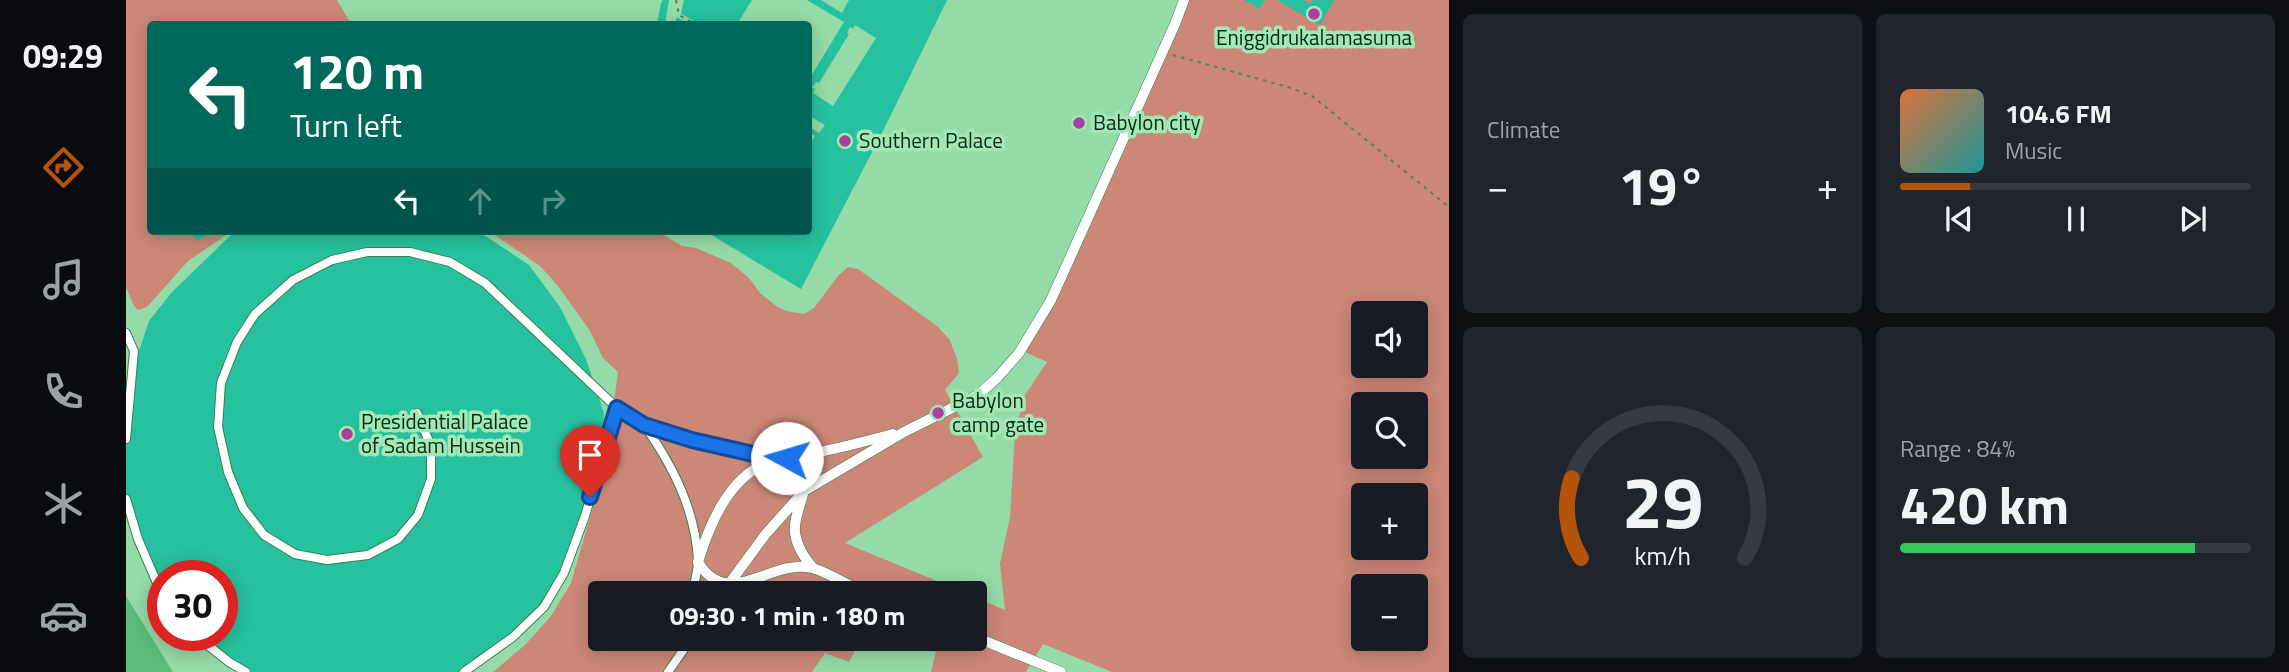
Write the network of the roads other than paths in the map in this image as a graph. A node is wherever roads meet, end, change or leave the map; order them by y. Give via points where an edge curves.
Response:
1 (1184, 0) edge
2 (126, 332) edge
3 (617, 408) junction
4 (417, 413) dead end
5 (644, 425) junction
6 (904, 432) junction
7 (126, 439) edge
8 (787, 458) junction
9 (804, 491) junction
10 (126, 499) edge
11 (147, 560) edge
12 (698, 562) junction
13 (813, 568) junction
14 (695, 581) edge
15 (716, 581) edge
16 (731, 581) edge
17 (747, 581) edge
18 (841, 581) edge
19 (987, 642) edge
20 (215, 651) edge
21 (682, 651) edge
22 (246, 672) edge
23 (464, 672) edge
24 (668, 672) edge
25 (1061, 672) edge

1 - 6 street via 1051,300 1021,350 978,395
2 - 7 street via 134,351
3 - 4 street via 485,283 450,262 410,252 367,252 332,261 293,280 255,314 237,342 221,383 218,427 228,472 243,508 264,535 296,554 327,560 368,555 398,539 418,515 431,479 431,446
3 - 5 street
3 - 23 street via 564,573 544,607
5 - 8 street via 724,448
5 - 12 street via 681,487
6 - 8 street
6 - 9 street
8 - 9 street via 804,471
8 - 12 street via 753,471 729,495
9 - 13 street via 795,533
9 - 16 street
10 - 11 street
12 - 14 street
12 - 15 street
13 - 17 street via 789,568
13 - 18 street
19 - 25 street
20 - 22 street
21 - 24 street

